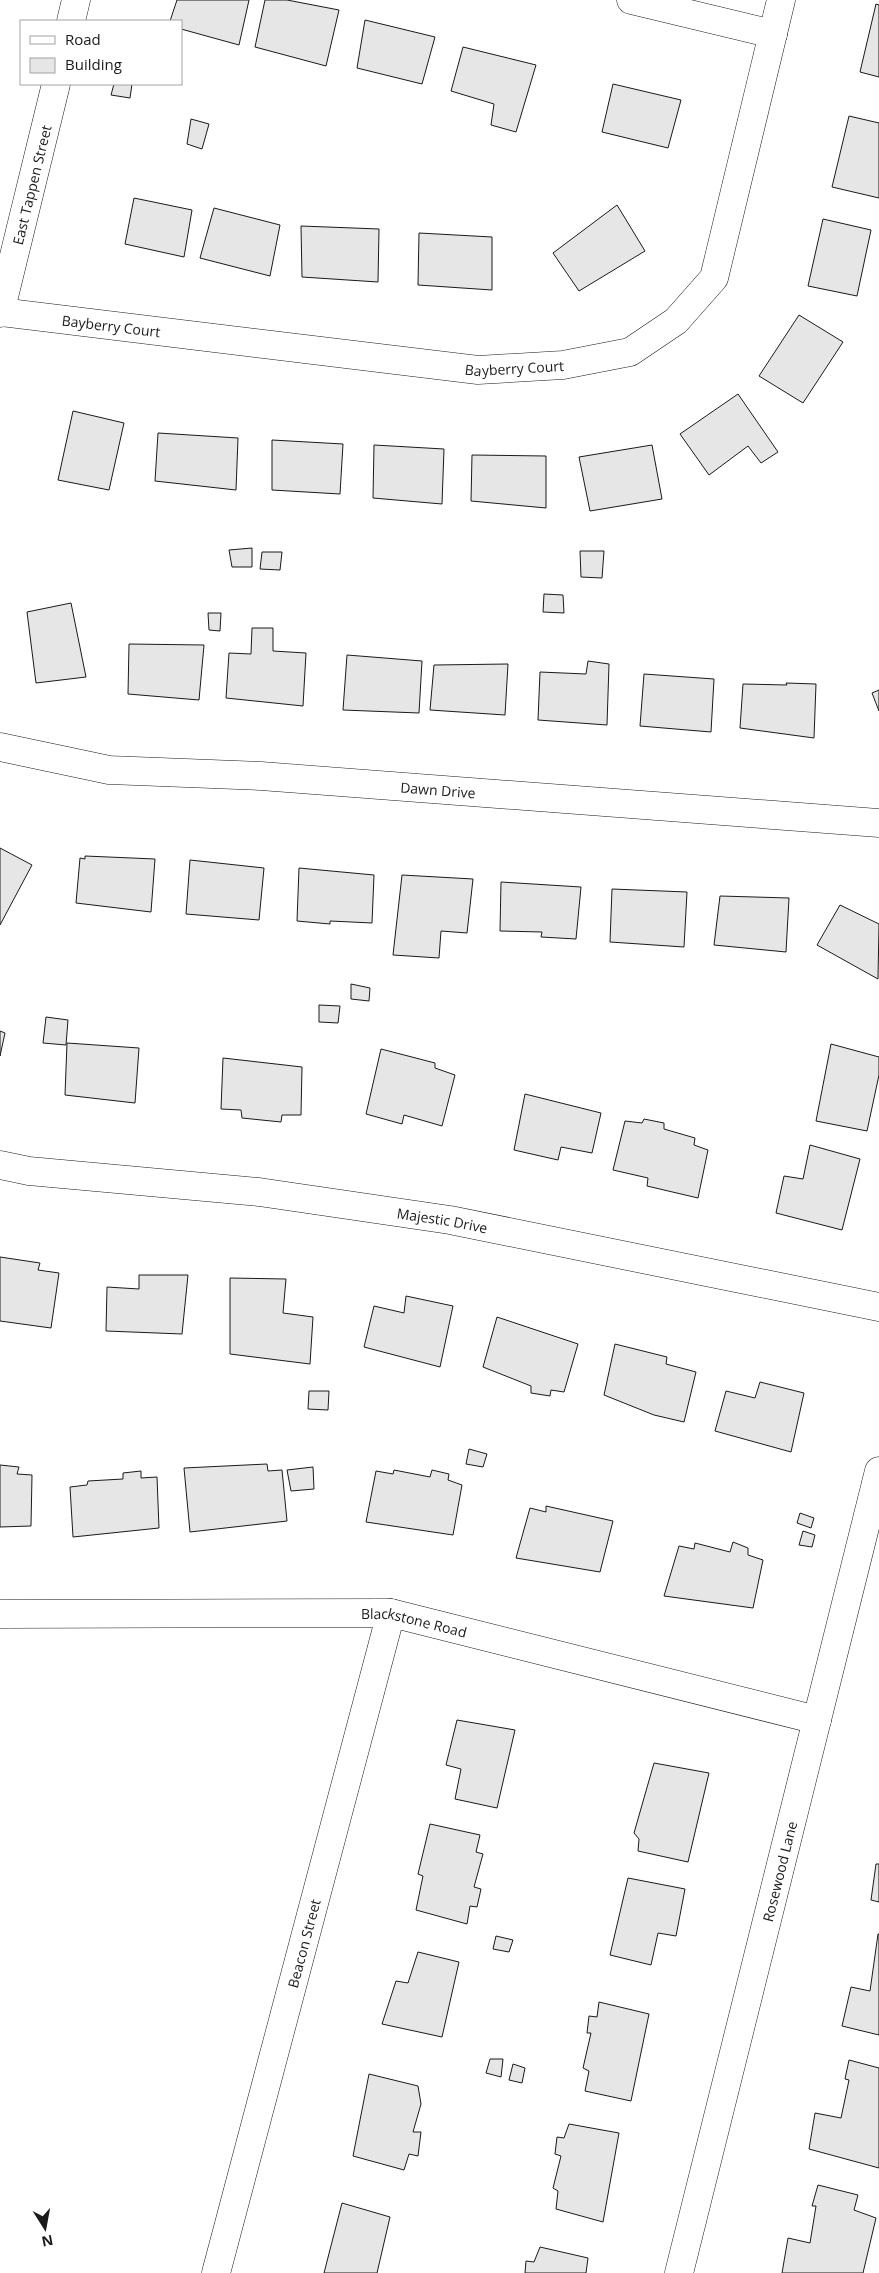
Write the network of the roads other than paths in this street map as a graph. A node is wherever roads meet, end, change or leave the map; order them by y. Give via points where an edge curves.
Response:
1 (76, 0) edge
2 (631, 0) edge
3 (781, 0) edge
4 (71, 20) edge
5 (773, 34) junction
6 (56, 85) edge
7 (0, 312) edge
8 (0, 747) edge
9 (879, 823) edge
10 (0, 1165) edge
11 (879, 1307) edge
12 (879, 1471) edge
13 (391, 1613) junction
14 (0, 1614) edge
15 (817, 1720) junction
16 (216, 2273) edge
17 (679, 2273) edge

1 - 4 street
2 - 5 street
3 - 5 street, Bayberry Court
5 - 7 street, Bayberry Court via 714,278 676,321 630,352 563,366 478,370
6 - 7 street, East Tappen Street
8 - 9 street, Dawn Drive via 109,770 261,776
10 - 11 street, Majestic Drive via 259,1192 450,1220
12 - 15 street, Rosewood Lane
13 - 14 street, Blackstone Road
13 - 15 street, Blackstone Road
13 - 16 street, Beacon Street
15 - 17 street, Rosewood Lane

